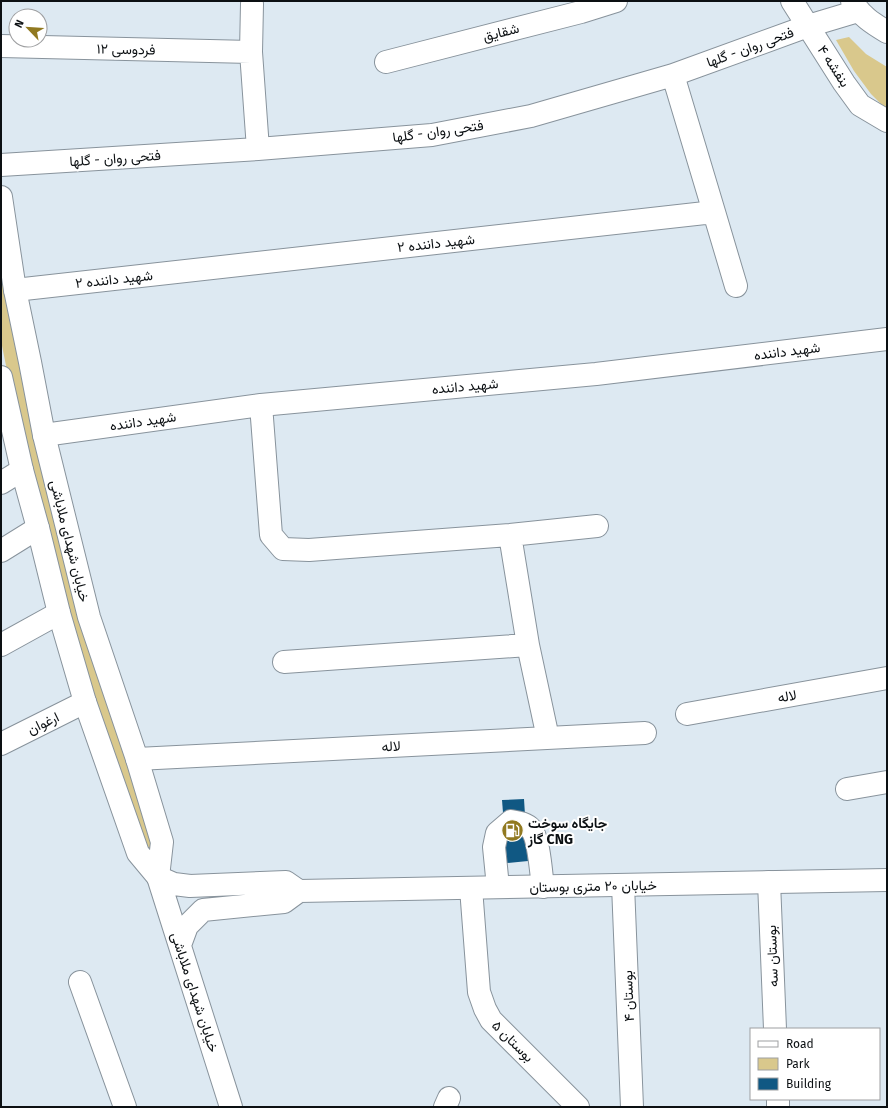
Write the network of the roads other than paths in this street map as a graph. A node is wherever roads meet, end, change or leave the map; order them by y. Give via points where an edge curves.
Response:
1 (616, 1) edge
2 (792, 1) edge
3 (252, 4) dead end
4 (855, 6) edge
5 (808, 26) junction
6 (887, 32) edge
7 (1, 46) edge
8 (251, 52) junction
9 (386, 62) dead end
10 (673, 75) junction
11 (887, 121) edge
12 (258, 149) junction
13 (1, 165) edge
14 (1, 197) edge
15 (714, 212) junction
16 (736, 286) dead end
17 (15, 290) junction
18 (887, 339) edge
19 (1, 377) edge
20 (261, 405) junction
21 (44, 435) junction
22 (22, 470) junction
23 (1, 483) edge
24 (597, 526) dead end
25 (38, 528) junction
26 (510, 535) junction
27 (1, 551) edge
28 (59, 613) junction
29 (1, 646) edge
30 (528, 646) junction
31 (284, 662) dead end
32 (887, 678) edge
33 (85, 702) junction
34 (688, 714) dead end
35 (646, 733) dead end
36 (548, 738) junction
37 (1, 744) edge
38 (137, 759) junction
39 (887, 782) edge
40 (847, 788) dead end
41 (158, 877) junction
42 (887, 880) edge
43 (769, 882) junction
44 (623, 885) junction
45 (498, 887) junction
46 (543, 887) junction
47 (471, 888) junction
48 (298, 891) junction
49 (180, 945) junction
50 (80, 982) dead end
51 (775, 1028) edge
52 (566, 1103) edge
53 (125, 1107) edge
54 (232, 1107) edge
55 (632, 1107) edge

1 - 9 street, شقایق
2 - 5 street, بنفشه ۴
3 - 8 street
4 - 5 street, فتحی روان - گلها
4 - 6 street
5 - 10 street, فتحی روان - گلها
5 - 11 street, بنفشه ۴ via 860,105
7 - 8 street, فردوسی ۱۲
8 - 12 street
10 - 12 street, فتحی روان - گلها via 531,116 432,135
10 - 15 street
12 - 13 street, فتحی روان - گلها
14 - 17 street, خیابان شهدای ملاباشی
15 - 16 street
15 - 17 street, شهید داننده ۲
17 - 21 street, خیابان شهدای ملاباشی
18 - 20 street, شهید داننده via 596,374
19 - 22 street, خیابان شهدای ملاباشی
20 - 21 street, شهید داننده
20 - 26 street via 271,535 283,549 309,550
21 - 38 street, خیابان شهدای ملاباشی via 89,617
22 - 23 street
22 - 25 street, خیابان شهدای ملاباشی
24 - 26 street
25 - 27 street
25 - 28 street, خیابان شهدای ملاباشی
26 - 30 street
28 - 29 street
28 - 33 street, خیابان شهدای ملاباشی
30 - 31 street
30 - 36 street
32 - 34 street, لاله
33 - 37 street, ارغوان
33 - 41 street, خیابان شهدای ملاباشی via 138,853
35 - 36 street, لاله
36 - 38 street, لاله
38 - 41 street, خیابان شهدای ملاباشی via 162,842
39 - 40 street
41 - 48 street, خیابان ۲۰ متری بوستان via 174,884 190,886 286,882
41 - 49 street, خیابان شهدای ملاباشی
42 - 43 street, خیابان ۲۰ متری بوستان
43 - 44 street, خیابان ۲۰ متری بوستان
43 - 51 street, بوستان سه
44 - 46 street, خیابان ۲۰ متری بوستان
44 - 55 street, بوستان ۴
45 - 46 street, خیابان ۲۰ متری بوستان
45 - 46 street via 494,848 497,833 511,821 520,822 531,828 537,842
45 - 47 street, خیابان ۲۰ متری بوستان
47 - 48 street, خیابان ۲۰ متری بوستان
47 - 52 street, بوستان ۵ via 479,992 485,1009 491,1020
48 - 49 street via 284,902 203,910 187,926
49 - 54 street, خیابان شهدای ملاباشی
50 - 53 street

